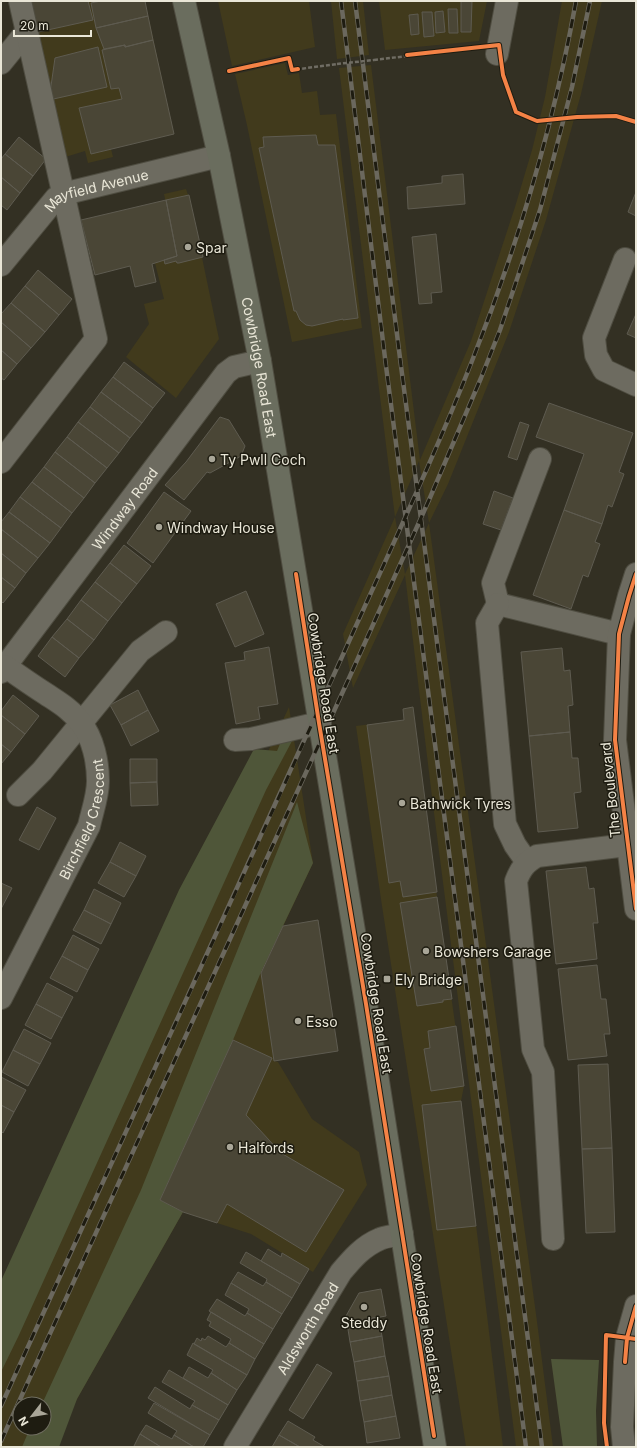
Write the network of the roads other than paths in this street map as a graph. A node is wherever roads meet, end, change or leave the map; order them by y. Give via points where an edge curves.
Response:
1 (20, 1) edge
2 (184, 1) edge
3 (507, 1) edge
4 (27, 31) junction
5 (497, 54) dead end
6 (1, 63) edge
7 (219, 156) junction
8 (63, 194) junction
9 (625, 259) dead end
10 (1, 266) edge
11 (260, 361) junction
12 (636, 385) edge
13 (540, 460) dead end
14 (1, 462) edge
15 (636, 574) edge
16 (632, 598) edge
17 (498, 604) junction
18 (166, 632) dead end
19 (619, 634) junction
20 (3, 669) edge
21 (81, 722) junction
22 (319, 723) junction
23 (235, 740) dead end
24 (18, 795) dead end
25 (630, 838) edge
26 (528, 862) junction
27 (636, 910) edge
28 (1, 998) edge
29 (402, 1234) junction
30 (553, 1240) dead end
31 (636, 1306) edge
32 (235, 1447) edge
33 (435, 1447) edge
34 (624, 1447) edge

1 - 4 street
2 - 7 main road, Cowbridge Road East
3 - 5 street
4 - 6 street
4 - 8 street
7 - 8 street, Mayfield Avenue
7 - 11 main road, Cowbridge Road East
8 - 10 street, Mayfield Avenue via 56,198
8 - 14 street via 96,339
9 - 12 street via 594,338 596,355 604,370
11 - 20 street, Windway Road via 234,367 226,373
11 - 22 main road, Cowbridge Road East
13 - 17 street via 493,583
15 - 16 street, The Boulevard
16 - 19 street, The Boulevard
17 - 19 street
17 - 26 street via 487,623 505,824 515,845
18 - 21 street via 140,651
19 - 25 street, The Boulevard via 615,740
20 - 21 street, Birchfield Crescent via 67,708
21 - 24 street via 42,771
21 - 28 street, Birchfield Crescent via 91,743 98,782 89,826
22 - 23 street via 251,739
22 - 29 main road, Cowbridge Road East
25 - 26 street via 537,856
25 - 27 street, The Boulevard
26 - 30 street via 521,869 516,881 533,1049 543,1072
29 - 32 street, Aldsworth Road via 380,1239 364,1248 341,1272
29 - 33 main road, Cowbridge Road East
31 - 34 street via 627,1338 622,1427

